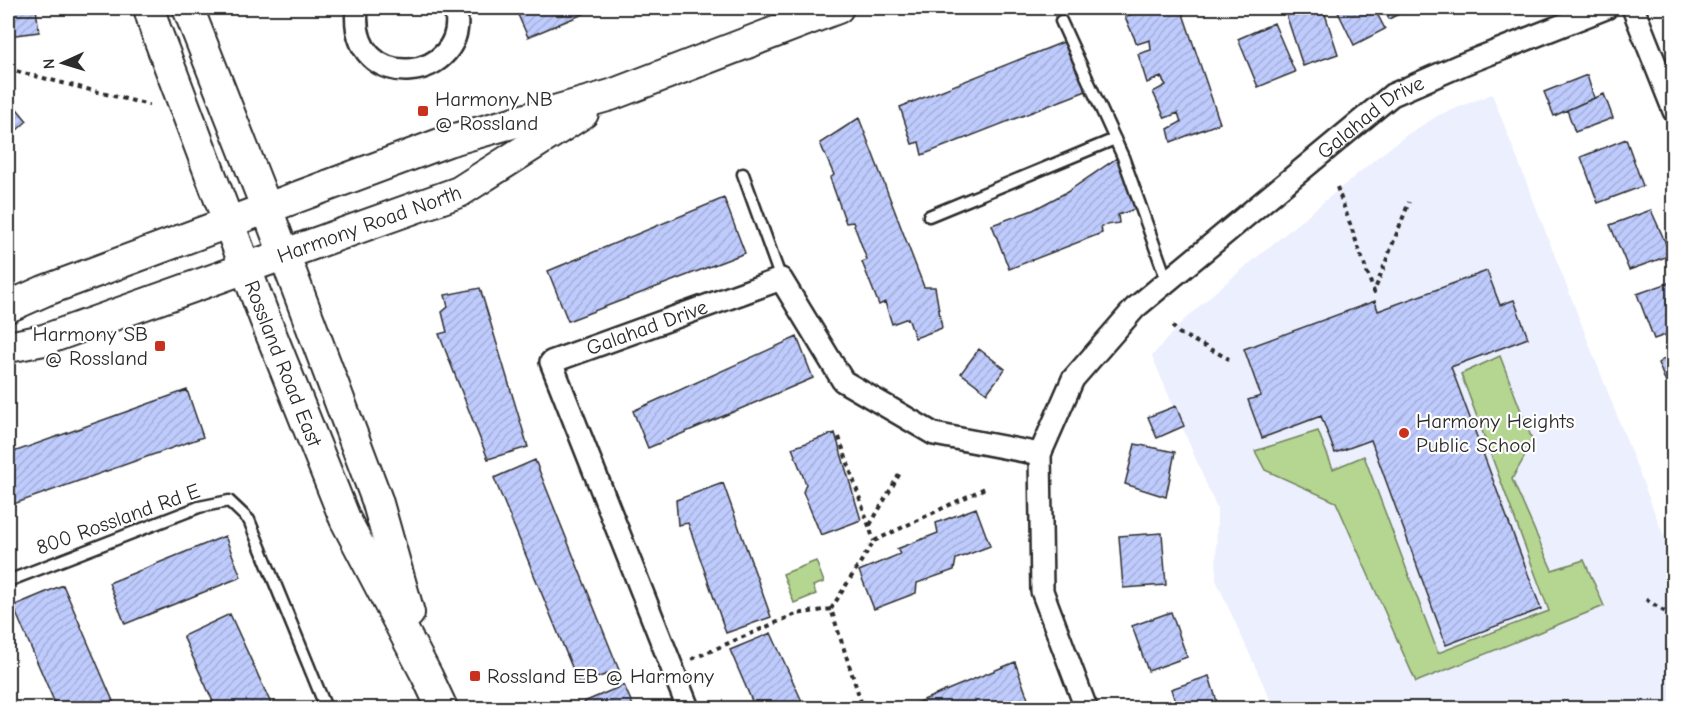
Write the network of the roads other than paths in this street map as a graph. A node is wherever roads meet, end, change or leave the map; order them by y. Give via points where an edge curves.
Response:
1 (149, 8) edge
2 (188, 8) edge
3 (357, 8) edge
4 (455, 8) edge
5 (1606, 8) edge
6 (1633, 8) edge
7 (826, 10) edge
8 (1061, 21) dead end
9 (611, 95) junction
10 (1674, 111) edge
11 (1115, 139) junction
12 (743, 174) dead end
13 (267, 209) junction
14 (929, 216) dead end
15 (229, 223) junction
16 (284, 255) junction
17 (246, 269) junction
18 (781, 279) junction
19 (1167, 281) junction
20 (8, 307) edge
21 (8, 347) edge
22 (1040, 454) junction
23 (8, 582) edge
24 (428, 676) junction
25 (326, 708) edge
26 (442, 708) edge
27 (688, 708) edge
28 (1086, 708) edge

1 - 15 main road, Rossland Road East
2 - 13 main road
3 - 4 street via 355,23 367,53 394,70 411,71 440,58 451,44 457,27
5 - 19 street, Galahad Drive via 1392,95
6 - 10 street
7 - 9 main road, Harmony Road North
8 - 11 lane
9 - 13 main road, Harmony Road North via 448,141
9 - 16 main road, Harmony Road North via 459,192
11 - 14 lane
11 - 19 lane
12 - 18 lane
13 - 15 main road, Harmony Road North
13 - 16 main road
15 - 17 main road, Rossland Road East
15 - 20 main road, Harmony Road North
16 - 17 main road, Harmony Road North
16 - 24 main road via 376,500
17 - 21 main road, Harmony Road North via 44,340
17 - 24 main road, Rossland Road East via 345,519
18 - 22 street via 843,381 934,434
18 - 27 street, Galahad Drive via 551,362
19 - 22 street, Galahad Drive via 1135,308 1073,380
22 - 28 street, Galahad Drive via 1042,591
23 - 25 lane, 800 Rossland Rd E via 199,507 229,501 249,520
24 - 26 main road, Rossland Road East

